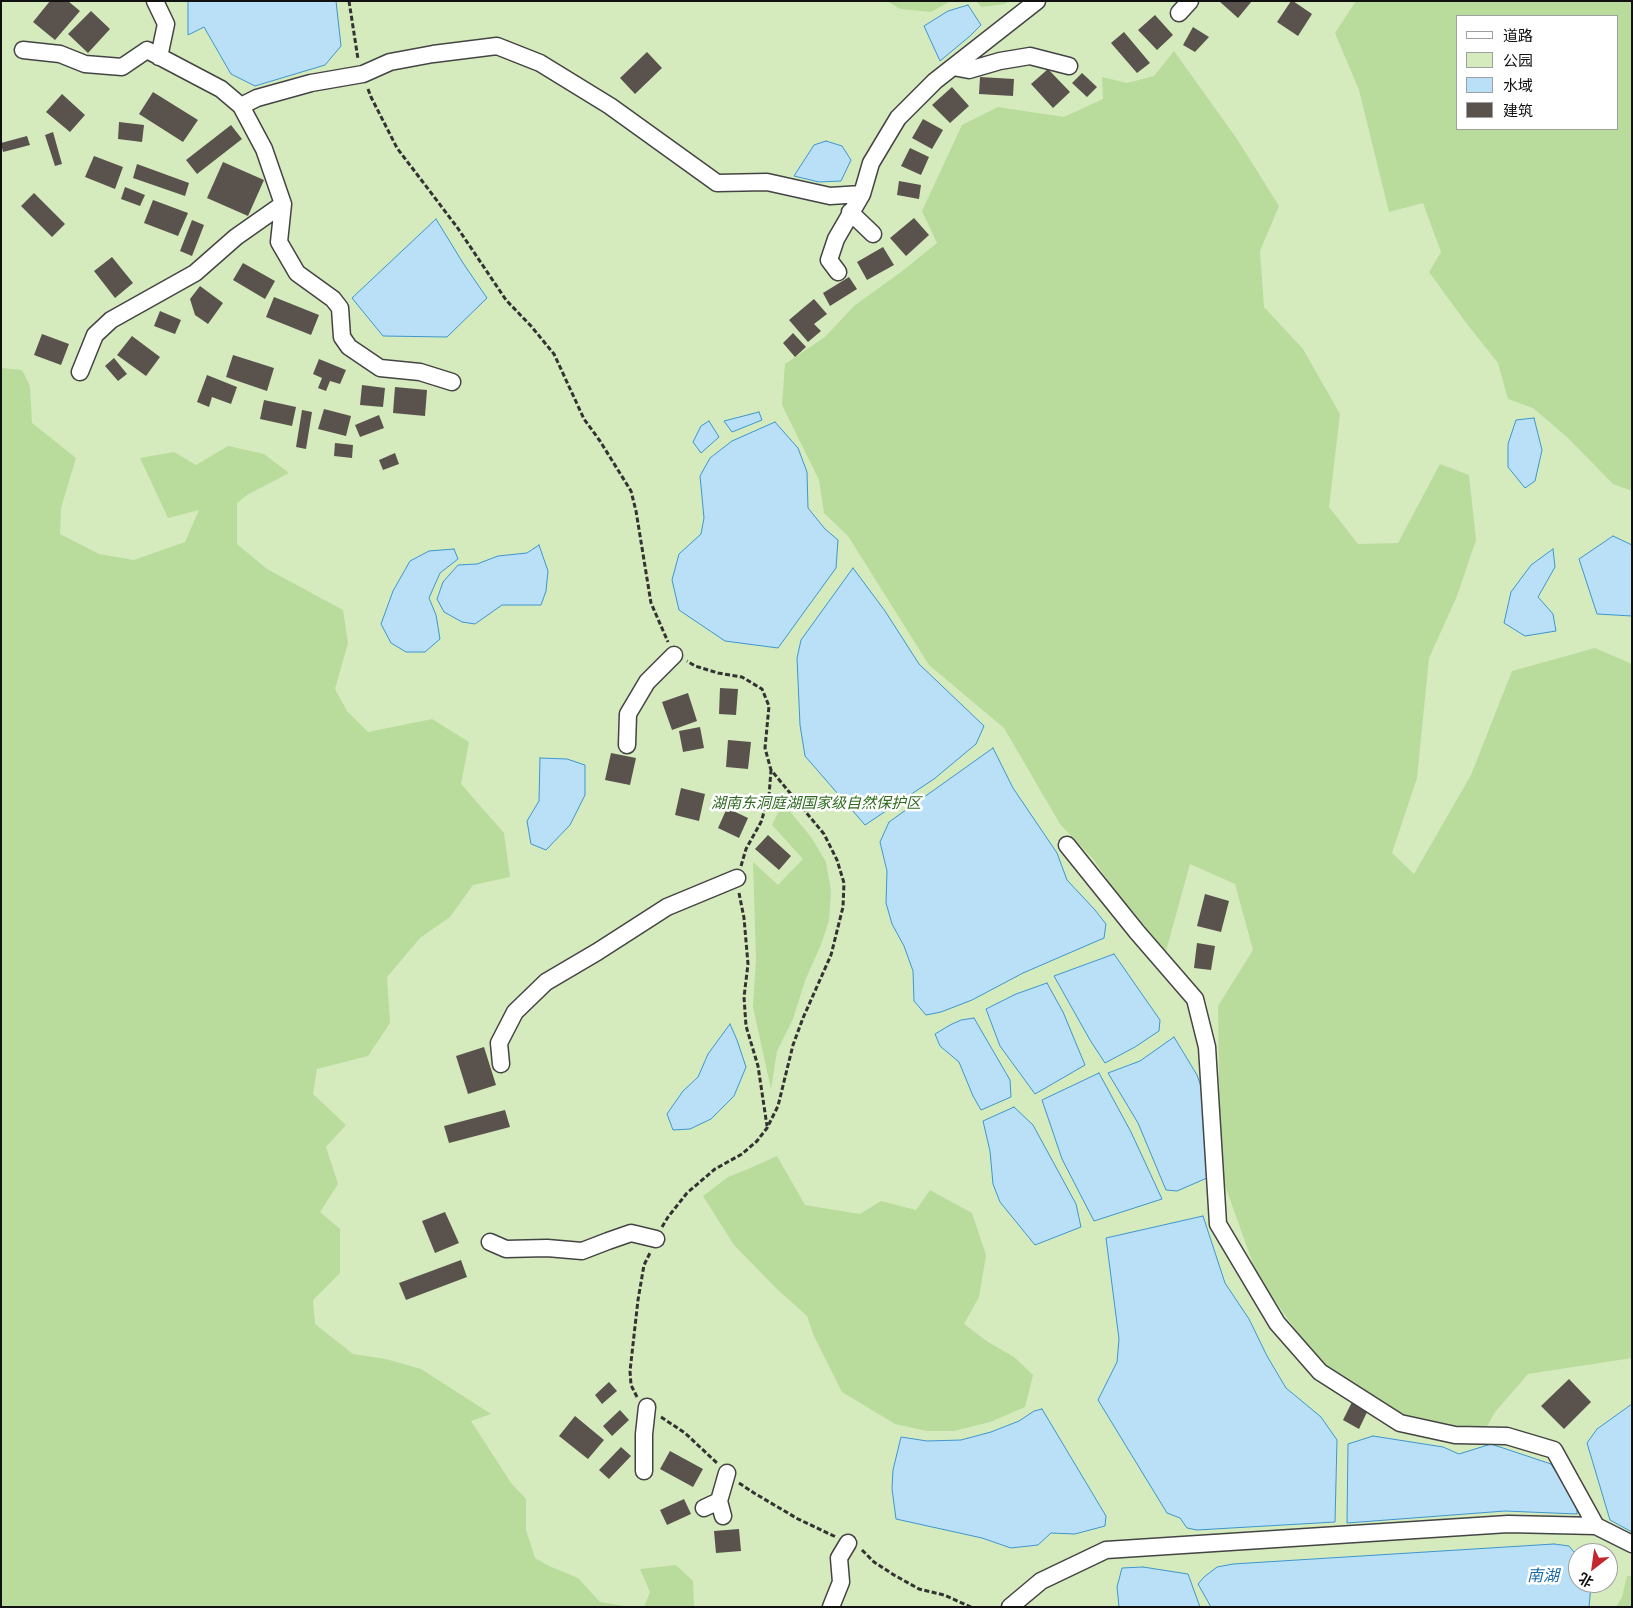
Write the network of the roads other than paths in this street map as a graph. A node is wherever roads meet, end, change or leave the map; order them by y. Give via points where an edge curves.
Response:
1 (155, 1) edge
2 (1037, 1) edge
3 (23, 50) dead end
4 (159, 57) junction
5 (1069, 66) dead end
6 (954, 67) junction
7 (241, 106) junction
8 (862, 194) junction
9 (283, 204) junction
10 (850, 212) junction
11 (873, 234) dead end
12 (838, 272) dead end
13 (80, 372) dead end
14 (452, 382) dead end
15 (674, 655) road end
16 (627, 745) dead end
17 (1067, 844) dead end
18 (737, 878) road end
19 (501, 1064) dead end
20 (656, 1239) road end
21 (490, 1242) dead end
22 (647, 1407) road end
23 (644, 1471) dead end
24 (727, 1473) road end
25 (704, 1508) dead end
26 (1596, 1526) junction
27 (848, 1543) road end
28 (1632, 1544) edge
29 (831, 1607) edge
30 (1010, 1607) edge

1 - 4 street via 166,24
2 - 6 street
3 - 4 street via 60,54 85,64 122,67 147,50
4 - 7 street via 221,88
5 - 6 street via 1030,56 969,70
6 - 8 street via 898,118 871,162
7 - 8 street via 257,98 311,83 363,74 390,62 497,46 540,63 610,106 717,183 768,182 830,196
7 - 9 street via 264,149
8 - 10 street
9 - 13 street via 236,237 196,273 111,320 94,335
9 - 14 street via 279,242 297,273 333,299 340,308 342,337 348,347 380,368 420,372
10 - 11 street
10 - 12 street via 829,260
15 - 16 street via 647,682 628,714
17 - 26 street via 1195,1000 1207,1047 1218,1224 1277,1323 1320,1372 1400,1423 1455,1436 1507,1436 1554,1450
18 - 19 street via 667,907 546,982 514,1012 499,1043
20 - 21 street via 631,1233 582,1252 547,1248 506,1249
22 - 23 street
24 - 25 street via 721,1509
26 - 28 street
26 - 30 street via 1508,1524 1106,1550 1041,1581
27 - 29 street via 839,1558 841,1582

